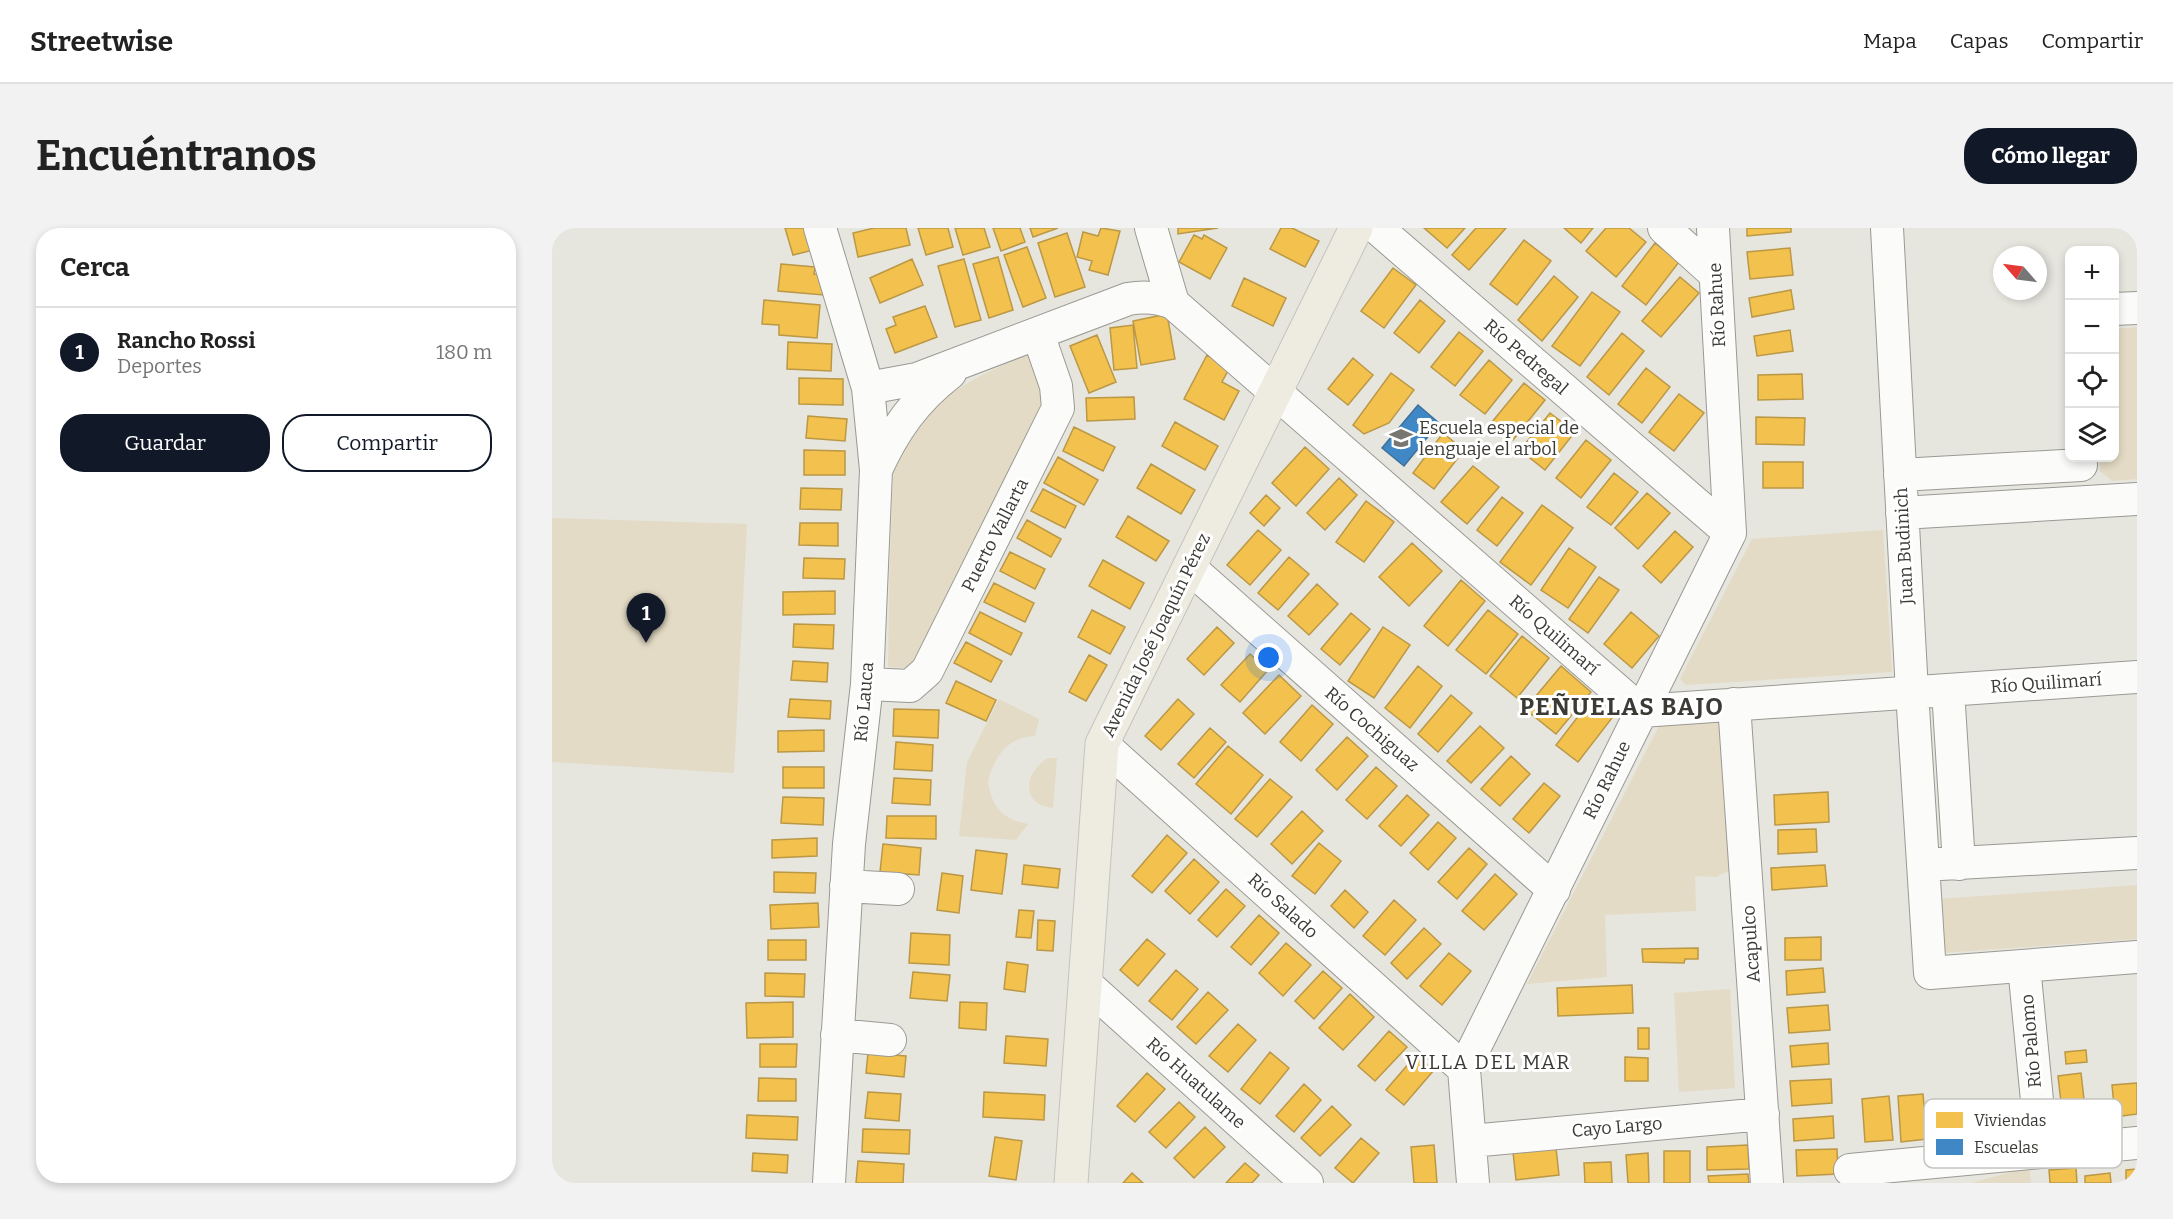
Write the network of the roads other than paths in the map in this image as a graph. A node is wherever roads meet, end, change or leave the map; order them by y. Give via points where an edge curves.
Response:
1 (820, 228) edge
2 (1356, 228) edge
3 (1377, 228) edge
4 (1664, 228) edge
5 (1713, 228) edge
6 (1887, 228) edge
7 (1153, 237) edge
8 (1715, 274) junction
9 (1128, 299) junction
10 (1173, 303) junction
11 (2137, 308) edge
12 (2119, 309) edge
13 (1038, 334) junction
14 (971, 359) junction
15 (868, 388) junction
16 (1275, 393) junction
17 (2068, 462) edge
18 (2081, 462) edge
19 (876, 470) junction
20 (1900, 475) junction
21 (2137, 499) edge
22 (2084, 502) junction
23 (1902, 513) junction
24 (1730, 533) junction
25 (1189, 567) junction
26 (2137, 677) edge
27 (867, 684) junction
28 (1948, 690) junction
29 (1912, 692) junction
30 (1734, 704) junction
31 (1641, 711) junction
32 (1102, 744) junction
33 (2137, 853) edge
34 (1959, 864) junction
35 (1923, 865) junction
36 (846, 886) junction
37 (898, 889) dead end
38 (1554, 890) junction
39 (2137, 957) edge
40 (2024, 966) junction
41 (1086, 984) junction
42 (837, 1035) junction
43 (890, 1040) dead end
44 (1464, 1069) junction
45 (2037, 1099) edge
46 (1763, 1114) junction
47 (1471, 1141) junction
48 (2137, 1143) edge
49 (2122, 1144) edge
50 (1969, 1168) edge
51 (1850, 1170) dead end
52 (1951, 1172) edge
53 (829, 1183) edge
54 (1071, 1183) edge
55 (1307, 1183) edge
56 (1473, 1183) edge
57 (1767, 1183) edge

1 - 15 street, Río Lauca
2 - 16 main road, Avenida José Joaquín Pérez
3 - 24 street, Río Pedregal
4 - 8 street
5 - 8 street, Río Rahue
6 - 20 street, Juan Budinich
7 - 9 street via 1145,280
7 - 10 street
8 - 24 street, Río Rahue
9 - 10 street via 1151,297
9 - 13 street
10 - 16 street, Río Quilimarí
11 - 12 street
13 - 14 street
13 - 27 street, Puerto Vallarta via 1056,386 1058,408 927,671 910,686
14 - 15 street via 917,379
14 - 19 street via 917,402 896,430
15 - 19 street, Río Lauca
16 - 25 main road, Avenida José Joaquín Pérez
16 - 31 street, Río Quilimarí
17 - 20 street
18 - 22 street
19 - 27 street, Río Lauca
20 - 23 street, Juan Budinich
21 - 22 street
22 - 23 street
23 - 29 street, Juan Budinich
24 - 31 street, Río Rahue
25 - 32 main road, Avenida José Joaquín Pérez
25 - 38 street, Río Cochiguaz
26 - 28 street, Río Quilimarí
27 - 36 street, Río Lauca
28 - 29 street, Río Quilimarí
28 - 34 street
29 - 30 street, Río Quilimarí
29 - 35 street, Juan Budinich
30 - 31 street, Río Quilimarí
30 - 46 street, Acapulco
31 - 38 street, Río Rahue
32 - 41 main road, Avenida José Joaquín Pérez
32 - 44 street, Río Salado
33 - 34 street
34 - 35 street
35 - 40 street, Juan Budinich via 1930,974
36 - 37 street
36 - 42 street, Río Lauca
38 - 44 street, Río Rahue
39 - 40 street, Juan Budinich
40 - 45 street, Río Palomo
41 - 54 main road, Avenida José Joaquín Pérez
41 - 55 street, Río Huatulame
42 - 43 street
42 - 53 street, Río Lauca
44 - 47 street
46 - 47 street, Cayo Largo
46 - 57 street, Acapulco
47 - 56 street
48 - 49 street
50 - 52 street
51 - 52 street

